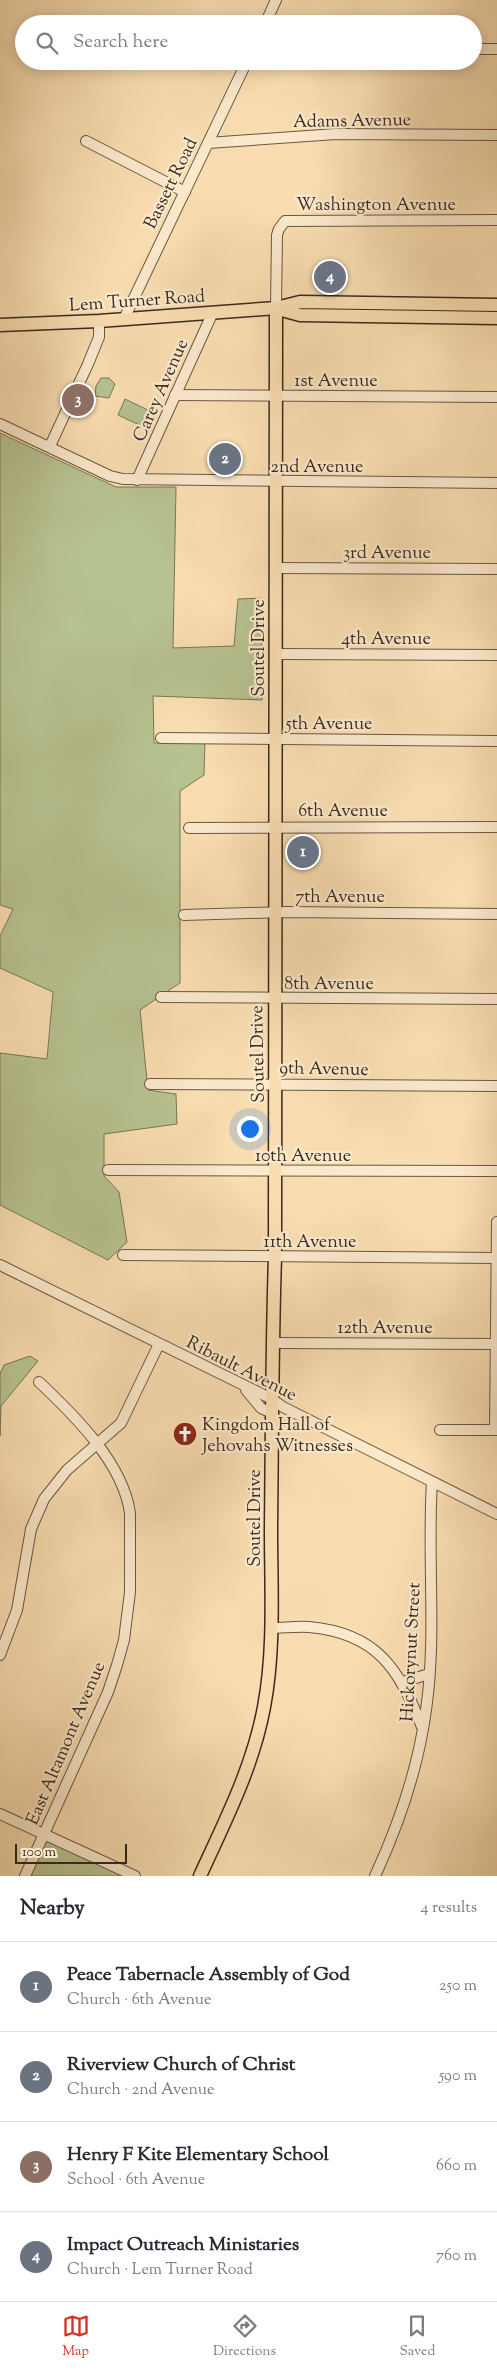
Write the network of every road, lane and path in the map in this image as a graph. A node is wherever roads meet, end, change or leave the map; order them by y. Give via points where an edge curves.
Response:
1 (276, 0) edge
2 (269, 15) edge
3 (482, 49) edge
4 (497, 49) edge
5 (243, 70) edge
6 (497, 135) edge
7 (86, 141) dead end
8 (208, 143) junction
9 (185, 192) junction
10 (497, 220) edge
11 (497, 305) edge
12 (276, 308) junction
13 (213, 312) junction
14 (497, 318) edge
15 (124, 320) junction
16 (99, 321) junction
17 (0, 326) edge
18 (175, 395) junction
19 (277, 396) junction
20 (497, 397) edge
21 (0, 424) edge
22 (50, 446) junction
23 (137, 480) junction
24 (277, 481) junction
25 (497, 483) edge
26 (276, 568) junction
27 (497, 569) edge
28 (276, 654) junction
29 (497, 655) edge
30 (161, 738) dead end
31 (275, 739) junction
32 (497, 741) edge
33 (275, 827) junction
34 (497, 827) edge
35 (189, 828) dead end
36 (275, 913) junction
37 (497, 914) edge
38 (184, 915) dead end
39 (161, 997) dead end
40 (274, 999) junction
41 (497, 999) edge
42 (150, 1084) dead end
43 (276, 1084) junction
44 (497, 1086) edge
45 (108, 1170) dead end
46 (276, 1171) junction
47 (497, 1171) edge
48 (497, 1222) edge
49 (123, 1255) dead end
50 (275, 1257) junction
51 (497, 1258) edge
52 (0, 1265) edge
53 (272, 1343) junction
54 (159, 1344) junction
55 (497, 1344) edge
56 (39, 1382) dead end
57 (242, 1386) junction
58 (272, 1399) junction
59 (272, 1413) junction
60 (440, 1430) dead end
61 (496, 1430) edge
62 (97, 1445) junction
63 (432, 1482) junction
64 (497, 1514) edge
65 (271, 1628) junction
66 (0, 1654) edge
67 (429, 1674) junction
68 (403, 1682) junction
69 (422, 1728) junction
70 (0, 1814) edge
71 (44, 1834) junction
72 (25, 1876) edge
73 (135, 1876) edge
74 (200, 1876) edge
75 (375, 1876) edge

1 - 2 street
3 - 4 street
5 - 8 street, Bassett Road
6 - 8 street, Adams Avenue via 336,134
7 - 9 street
8 - 9 street, Bassett Road
9 - 15 street, Bassett Road
10 - 12 street, Washington Avenue via 285,221 277,235
11 - 12 main road, Lem Turner Road via 300,302
12 - 13 main road, Lem Turner Road
12 - 14 main road, Lem Turner Road via 300,315
12 - 19 main road, Soutel Drive
13 - 15 main road, Lem Turner Road
13 - 18 street, Carey Avenue
15 - 16 main road, Lem Turner Road
16 - 17 main road, Lem Turner Road
16 - 22 street via 99,337 91,358
18 - 19 street, 1st Avenue
18 - 23 street, Carey Avenue
19 - 20 street, 1st Avenue
19 - 24 main road, Soutel Drive
21 - 22 street, 2nd Avenue
22 - 23 street, 2nd Avenue via 110,476
23 - 24 street, 2nd Avenue
24 - 25 street, 2nd Avenue
24 - 26 main road, Soutel Drive
26 - 27 street, 3rd Avenue
26 - 28 main road, Soutel Drive
28 - 29 street, 4th Avenue
28 - 31 main road, Soutel Drive
30 - 31 street, 5th Avenue
31 - 32 street, 5th Avenue
31 - 33 main road, Soutel Drive
33 - 34 street, 6th Avenue
33 - 35 street, 6th Avenue
33 - 36 main road, Soutel Drive
36 - 37 street, 7th Avenue
36 - 38 street, 7th Avenue
36 - 40 main road, Soutel Drive
39 - 40 street, 8th Avenue
40 - 41 street, 8th Avenue
40 - 43 main road, Soutel Drive
42 - 43 street, 9th Avenue
43 - 44 street, 9th Avenue
43 - 46 main road, Soutel Drive
45 - 46 street, 10th Avenue
46 - 47 street, 10th Avenue
46 - 50 main road, Soutel Drive
48 - 51 street
49 - 50 street, 11th Avenue
50 - 51 street, 11th Avenue
50 - 53 main road, Soutel Drive
51 - 55 street
52 - 54 street, Ribault Avenue
53 - 55 street, 12th Avenue
53 - 58 main road, Soutel Drive
54 - 57 street, Ribault Avenue
54 - 62 street via 121,1423
55 - 61 street
56 - 62 street, East Altamont Avenue
57 - 58 street, Ribault Avenue
57 - 59 street via 261,1408
58 - 59 main road, Soutel Drive
58 - 63 street, Ribault Avenue
59 - 65 main road, Soutel Drive
60 - 61 street
62 - 66 street via 53,1486 36,1517 17,1610
62 - 71 street, East Altamont Avenue via 120,1477 129,1502 128,1616 118,1665 108,1692
63 - 64 street, Ribault Avenue
63 - 67 street, Hickorynut Street
65 - 68 street via 307,1627 361,1641 389,1663
65 - 74 main road, Soutel Drive via 264,1706 252,1757
67 - 68 street
67 - 69 street, Hickorynut Street
68 - 69 street
69 - 75 street, Hickorynut Street via 408,1797
70 - 71 street
71 - 72 street, East Altamont Avenue
71 - 73 street

